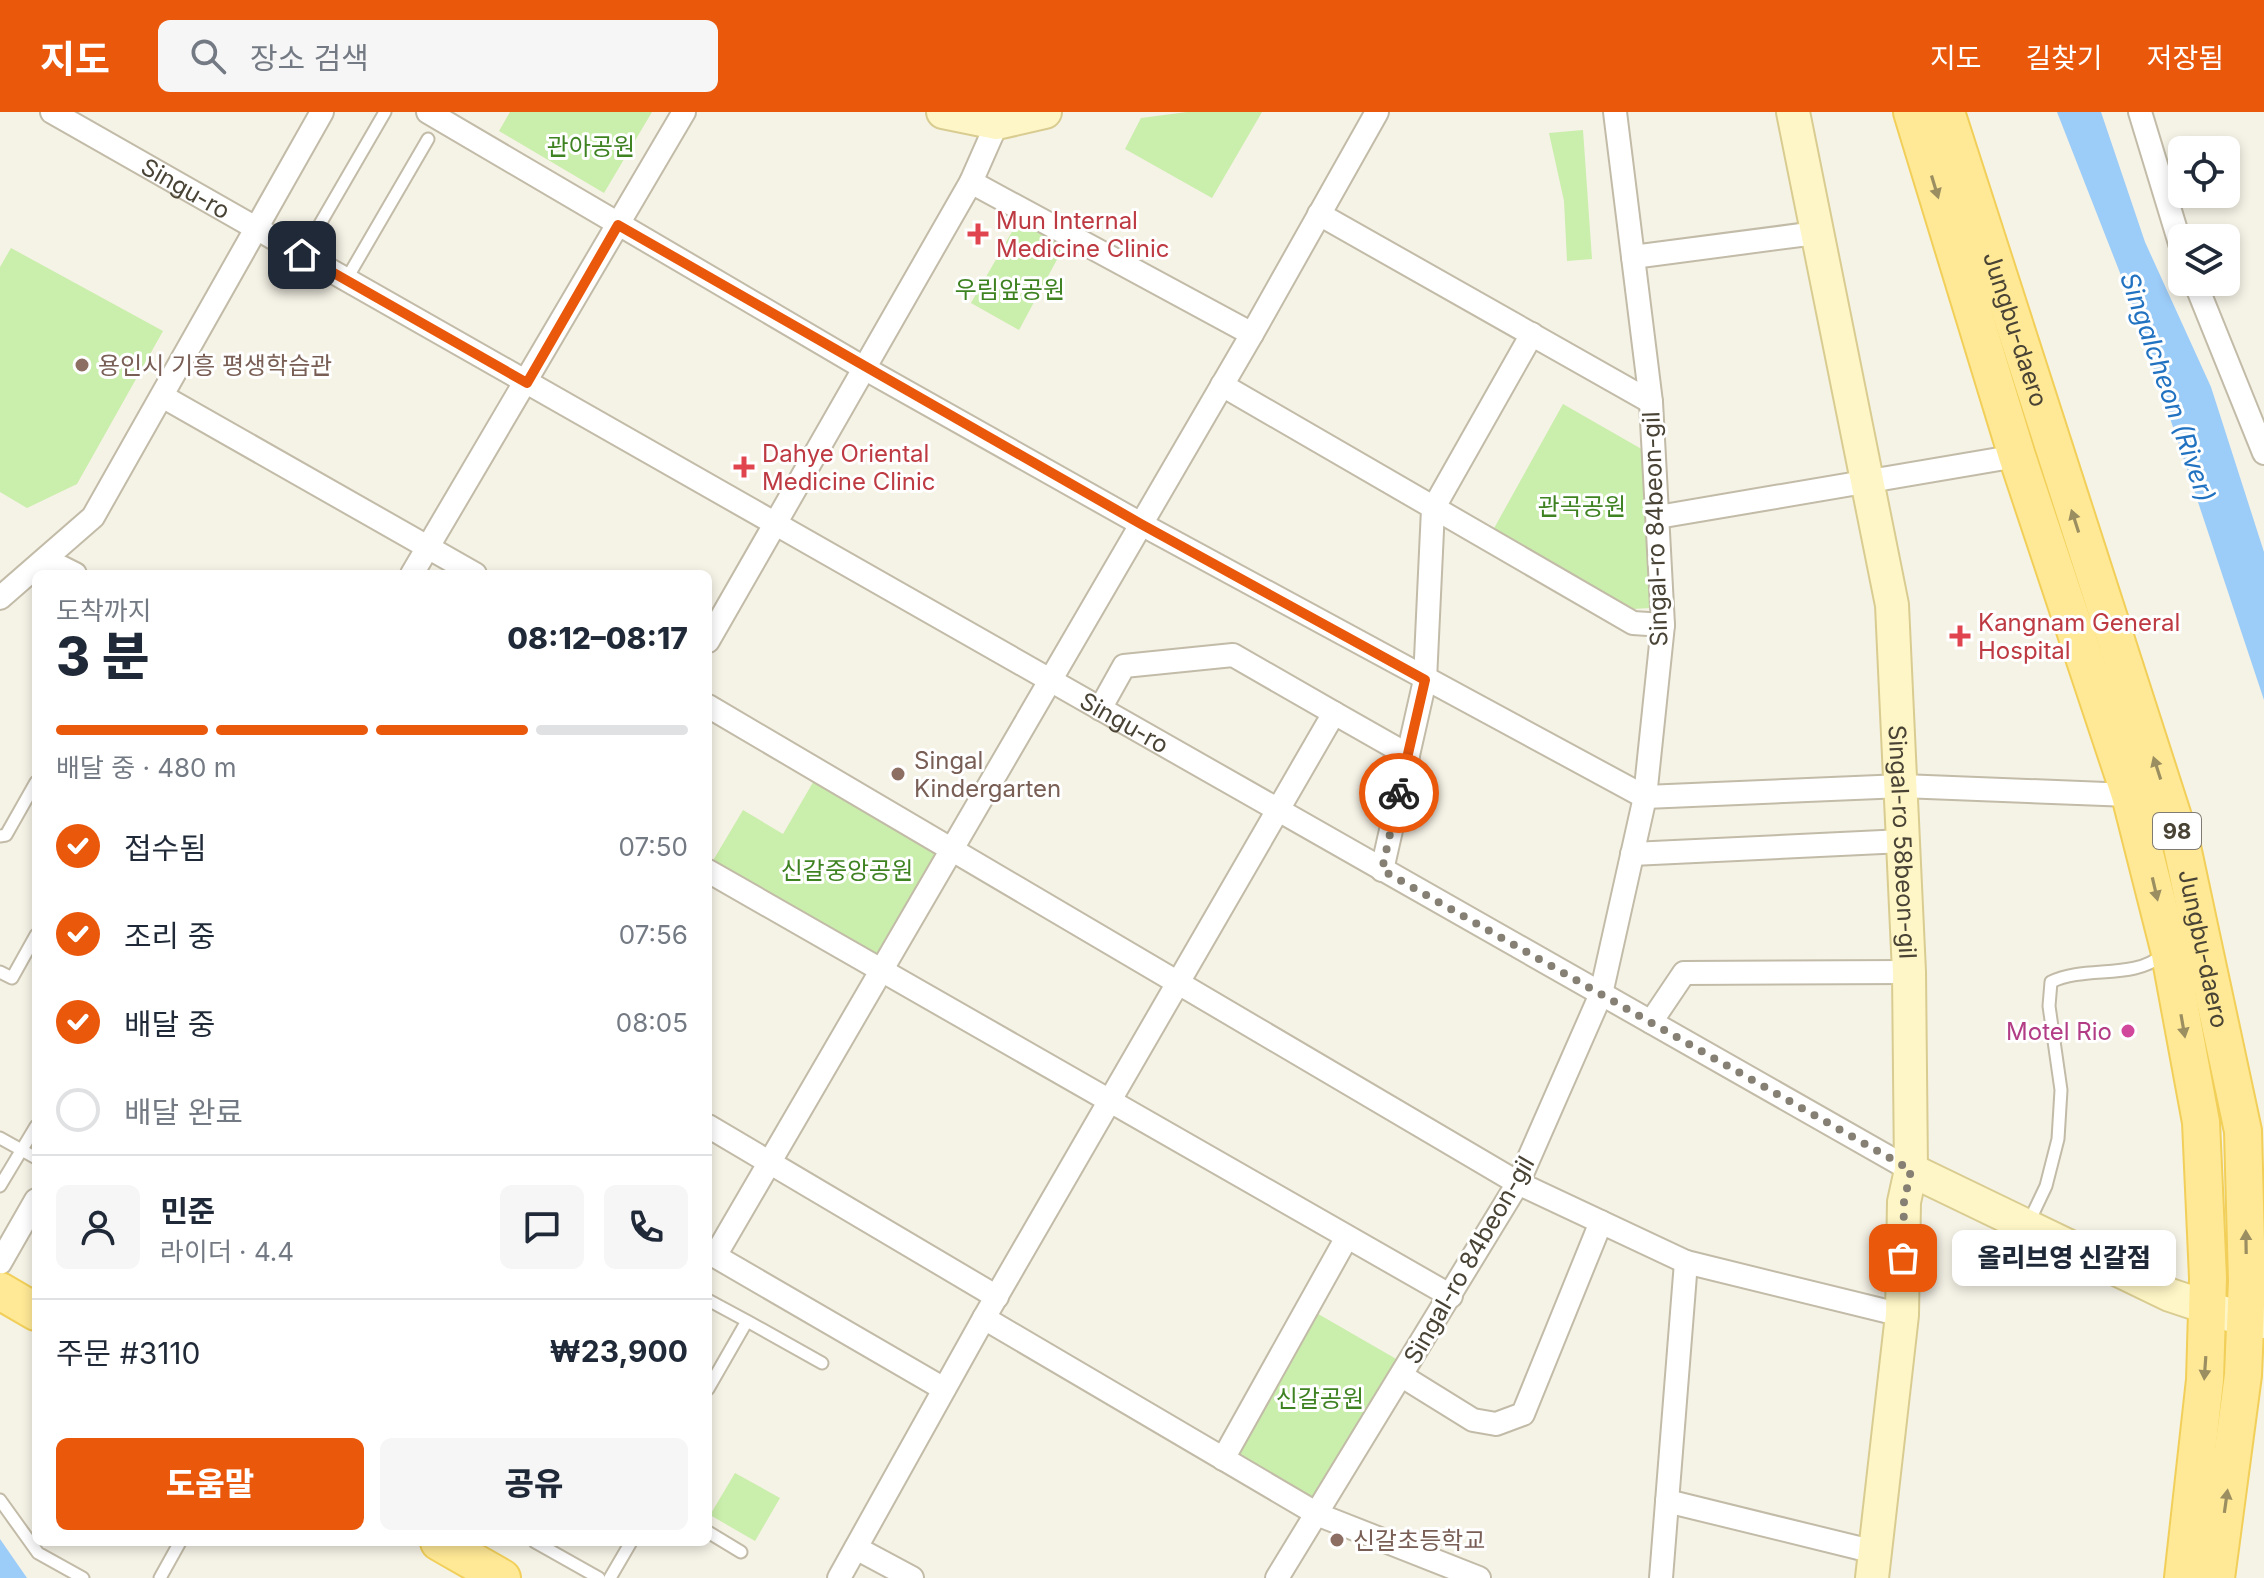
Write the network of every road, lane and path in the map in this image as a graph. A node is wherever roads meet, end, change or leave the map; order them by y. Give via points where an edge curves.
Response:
1 (52, 112) edge
2 (322, 112) edge
3 (385, 112) edge
4 (428, 112) edge
5 (684, 112) edge
6 (943, 112) edge
7 (1045, 112) edge
8 (1377, 112) edge
9 (1615, 112) edge
10 (1793, 112) edge
11 (1912, 112) edge
12 (1946, 112) edge
13 (2140, 112) edge
14 (999, 118) edge
15 (428, 139) dead end
16 (971, 182) junction
17 (1319, 214) junction
18 (2174, 224) edge
19 (618, 225) junction
20 (255, 228) junction
21 (1816, 233) junction
22 (302, 255) junction
23 (1633, 257) junction
24 (346, 280) junction
25 (2201, 296) edge
26 (1252, 334) junction
27 (1532, 334) junction
28 (864, 368) junction
29 (527, 383) junction
30 (1222, 385) junction
31 (162, 396) junction
32 (1651, 402) junction
33 (2264, 453) edge
34 (2017, 456) junction
35 (1867, 484) junction
36 (1433, 509) junction
37 (1658, 517) junction
38 (775, 524) junction
39 (1141, 524) junction
40 (428, 547) junction
41 (47, 560) junction
42 (35, 570) edge
43 (67, 570) edge
44 (414, 570) edge
45 (468, 570) edge
46 (32, 572) edge
47 (0, 598) edge
48 (1663, 625) junction
49 (712, 634) edge
50 (1425, 680) junction
51 (1050, 681) junction
52 (712, 708) edge
53 (1100, 709) junction
54 (1334, 713) junction
55 (1408, 755) junction
56 (1902, 786) junction
57 (32, 789) edge
58 (2130, 795) junction
59 (1645, 797) junction
60 (1277, 810) junction
61 (0, 836) edge
62 (1903, 841) junction
63 (952, 850) junction
64 (1632, 854) junction
65 (1382, 870) junction
66 (712, 873) edge
67 (32, 942) edge
68 (2169, 949) junction
69 (0, 972) edge
70 (881, 972) junction
71 (1909, 972) junction
72 (1176, 985) junction
73 (1601, 994) junction
74 (1651, 1022) junction
75 (1109, 1102) junction
76 (712, 1128) edge
77 (32, 1133) edge
78 (0, 1138) edge
79 (22, 1150) junction
80 (32, 1156) edge
81 (769, 1162) junction
82 (1911, 1170) junction
83 (1518, 1183) junction
84 (0, 1186) edge
85 (32, 1207) edge
86 (1601, 1222) junction
87 (2026, 1228) junction
88 (1347, 1237) junction
89 (712, 1252) edge
90 (712, 1255) edge
91 (1686, 1262) junction
92 (0, 1263) edge
93 (0, 1291) edge
94 (1451, 1296) junction
95 (997, 1297) junction
96 (712, 1302) edge
97 (32, 1310) edge
98 (2209, 1310) junction
99 (1902, 1315) junction
100 (984, 1318) junction
101 (747, 1321) junction
102 (2255, 1321) edge
103 (822, 1363) dead end
104 (1402, 1376) junction
105 (712, 1382) edge
106 (944, 1389) junction
107 (1223, 1459) junction
108 (0, 1500) edge
109 (1667, 1501) junction
110 (1319, 1515) junction
111 (712, 1534) edge
112 (32, 1545) edge
113 (33, 1546) edge
114 (178, 1546) edge
115 (446, 1546) edge
116 (542, 1546) edge
117 (629, 1546) edge
118 (856, 1548) junction
119 (741, 1552) dead end
120 (1874, 1565) edge
121 (83, 1578) edge
122 (160, 1578) edge
123 (502, 1578) edge
124 (599, 1578) edge
125 (610, 1578) edge
126 (839, 1578) edge
127 (912, 1578) edge
128 (1277, 1578) edge
129 (1479, 1578) edge
130 (1661, 1578) edge
131 (2183, 1578) edge
132 (2216, 1578) edge

1 - 20 street, Singu-ro
2 - 20 street
3 - 22 lane
4 - 19 street
5 - 19 street
6 - 14 street
7 - 14 street
8 - 17 street
9 - 23 street, Singal-ro 84beon-gil
10 - 21 street, Singal-ro 58beon-gil
11 -> 34 main road, Jungbu-daero / 98
102 -> 12 main road, Jungbu-daero / 98 via 2243,1131 2181,842
13 - 18 street
14 - 16 street
15 - 24 lane
16 - 26 street
16 - 28 street
17 - 26 street
17 - 27 street
19 - 28 street
19 - 29 street
20 - 22 street, Singu-ro
20 - 31 street
21 - 23 street
21 - 35 street, Singal-ro 58beon-gil
22 - 24 street, Singu-ro
23 - 32 street, Singal-ro 84beon-gil
24 - 29 street, Singu-ro
25 - 33 street
26 - 30 street
27 - 32 street
27 - 36 street
28 - 38 street
28 - 39 street
29 - 38 street, Singu-ro
29 - 40 street
30 - 36 street
30 - 39 street
31 - 40 street
31 - 41 street via 93,517
32 - 37 street, Singal-ro 84beon-gil
34 - 35 street
34 - 58 main road, Jungbu-daero / 98
35 - 37 street
35 - 56 street, Singal-ro 58beon-gil via 1892,605
36 - 48 street via 1633,623
36 - 50 street
37 - 48 street, Singal-ro 84beon-gil
38 - 49 street
38 - 51 street, Singu-ro
39 - 50 street
39 - 51 street
40 - 44 street
40 - 45 street
41 - 42 street
41 - 43 street
46 - 47 street
48 - 59 street, Singal-ro 84beon-gil
50 - 55 street
50 - 59 street
51 - 53 street, Singu-ro
51 - 63 street
52 - 63 street
53 - 54 street via 1124,666 1233,655
53 - 60 street, Singu-ro
54 - 55 street
54 - 60 street
55 - 65 street
56 - 58 street
56 - 59 street
56 - 62 street, Singal-ro 58beon-gil
57 - 61 lane via 6,835
58 -> 68 main road, Jungbu-daero / 98
59 - 64 street, Singal-ro 84beon-gil
60 - 65 street, Singu-ro
60 - 72 street
62 - 64 street
62 - 71 street, Singal-ro 58beon-gil
63 - 70 street
63 - 72 street
64 - 73 street, Singal-ro 84beon-gil
65 - 73 street, Singu-ro
66 - 70 street
67 - 69 lane via 12,978
68 - 87 lane via 2150,965 2065,975 2051,982 2049,1006 2061,1090 2058,1139 2046,1186
68 -> 98 main road, Jungbu-daero / 98 via 2201,1122
70 - 75 street
70 - 81 street
71 - 74 street via 1684,973
71 - 82 street, Singal-ro 58beon-gil
72 - 75 street
72 - 83 street
73 - 74 street, Singu-ro
73 - 83 street, Singal-ro 84beon-gil
74 - 82 street, Singu-ro
75 - 88 street
75 - 95 street
76 - 81 street
77 - 79 lane
78 - 79 lane
79 - 80 lane
79 - 84 lane
81 - 89 street
81 - 95 street
82 - 87 street, Singu-ro
82 - 99 street, Singal-ro 58beon-gil via 1904,1202
83 - 86 street
83 - 94 street, Singal-ro 84beon-gil
85 - 92 street
86 - 91 street
86 - 104 street via 1523,1414 1496,1424 1473,1420
87 - 98 street, Singu-ro
88 - 94 street
88 - 107 street
90 - 106 street
91 - 99 street
91 - 109 street
93 - 97 main road
94 - 104 street, Singal-ro 84beon-gil
95 - 100 street
96 - 101 lane
98 - 102 street, Singu-ro
98 -> 131 main road, Jungbu-daero / 98
99 - 120 street, Singal-ro 58beon-gil
100 - 106 street
100 - 107 street
101 - 103 lane
101 - 105 lane
132 -> 102 main road, Jungbu-daero / 98
104 - 110 street, Singal-ro 84beon-gil
106 - 118 street
107 - 110 street
108 - 112 lane
109 - 120 street
109 - 130 street
110 - 128 street, Singal-ro 84beon-gil
110 - 129 street
111 - 119 lane
113 - 121 lane
114 - 122 lane
115 - 123 main road
116 - 124 lane
117 - 125 lane
118 - 126 street
118 - 127 street

